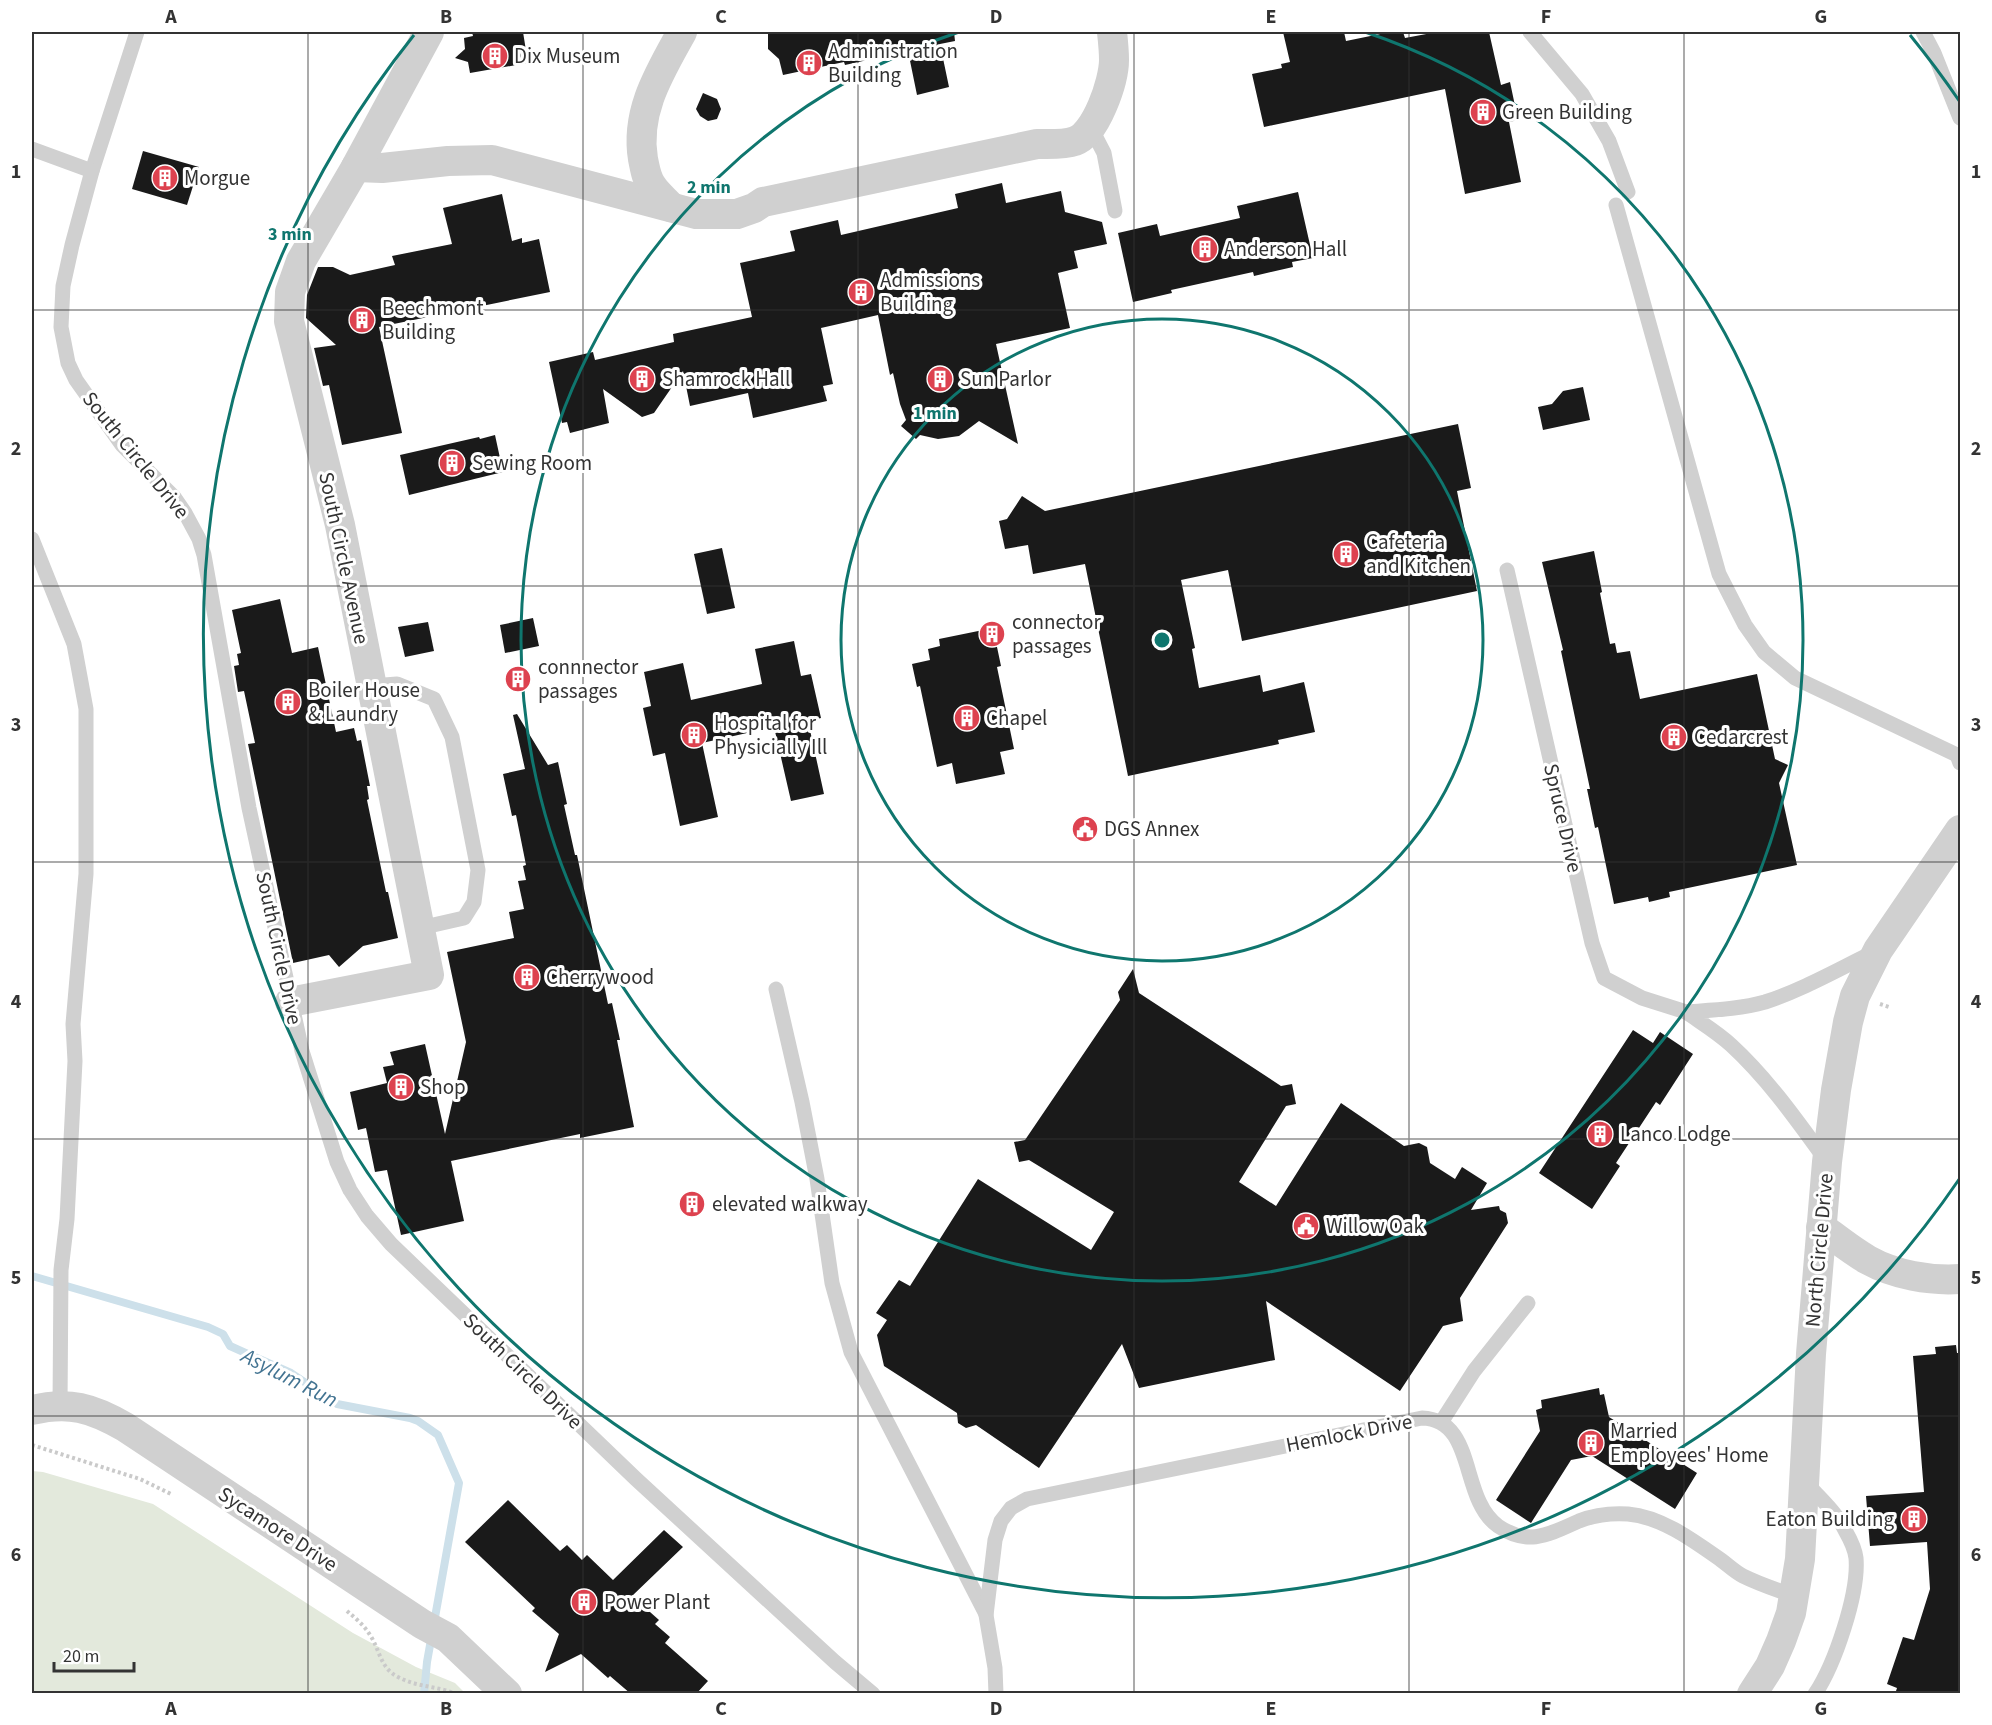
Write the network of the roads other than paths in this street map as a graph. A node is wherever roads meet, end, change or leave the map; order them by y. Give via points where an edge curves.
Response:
1 (137, 32) edge
2 (429, 32) edge
3 (682, 32) edge
4 (1112, 32) edge
5 (1530, 32) edge
6 (1923, 32) edge
7 (1960, 118) edge
8 (1091, 128) junction
9 (32, 149) edge
10 (356, 167) junction
11 (93, 171) junction
12 (1628, 192) dead end
13 (1616, 205) dead end
14 (671, 207) junction
15 (1115, 211) dead end
16 (32, 539) edge
17 (1507, 570) dead end
18 (372, 686) junction
19 (1960, 763) edge
20 (1960, 830) edge
21 (420, 928) junction
22 (1878, 950) junction
23 (776, 989) dead end
24 (290, 1002) junction
25 (1686, 1012) junction
26 (1827, 1161) junction
27 (1821, 1227) junction
28 (1960, 1279) edge
29 (1528, 1303) dead end
30 (46, 1408) edge
31 (1442, 1421) junction
32 (1805, 1482) junction
33 (1794, 1596) junction
34 (986, 1615) junction
35 (507, 1694) edge
36 (873, 1694) edge
37 (996, 1694) edge
38 (1752, 1694) edge
39 (1815, 1694) edge

1 - 11 lane, South Circle Drive
2 - 10 street, South Circle Avenue
3 - 14 street via 649,96 642,132 647,177
4 - 8 street via 1112,78
5 - 12 lane via 1582,94 1610,141
6 - 7 lane
8 - 14 street via 1073,142 1037,144 763,202 737,213 696,214
8 - 15 lane via 1104,153
9 - 11 lane
10 - 14 street via 492,160
10 - 18 street, South Circle Avenue via 301,261 290,292 289,321 340,525
11 - 24 lane, South Circle Drive via 67,264 61,307 68,363 122,444 174,497 202,547 249,808
13 - 19 lane via 1719,574 1745,625 1764,652 1796,678 1957,755
16 - 30 lane via 74,644 87,709 86,874 73,1024 75,1061 67,1220 61,1303
17 - 25 lane, Spruce Drive via 1592,943 1604,978 1642,998
18 - 21 street, South Circle Avenue
18 - 21 lane via 397,684 434,699 452,737 478,870 474,902 464,918
20 - 22 street, North Circle Drive
21 - 24 street, South Circle Avenue via 429,975
22 - 25 lane, Spruce Drive via 1763,1002
22 - 26 street, North Circle Drive via 1855,996 1848,1022
23 - 34 lane via 817,1179 832,1283 851,1352
24 - 36 lane, South Circle Drive via 337,1162 350,1190 373,1223 636,1479
25 - 26 lane, Spruce Drive via 1730,1044 1760,1074
26 - 27 street, North Circle Drive
27 - 28 street via 1869,1260 1902,1273 1938,1280
27 - 32 street, North Circle Drive
29 - 31 lane via 1474,1371
30 - 35 street, Sycamore Drive via 88,1409 125,1427 448,1638
31 - 33 lane, Hemlock Drive via 1459,1442 1478,1501 1491,1520 1512,1533 1533,1537 1558,1532 1590,1518 1637,1515 1681,1534 1742,1576
31 - 34 lane, Hemlock Drive via 1422,1418 1356,1430 1027,1499 1011,1508 1000,1521 994,1540
32 - 33 street, North Circle Drive
32 - 39 lane via 1845,1530 1856,1557 1844,1629
33 - 38 street, North Circle Drive via 1770,1666
34 - 37 lane, Hemlock Drive

